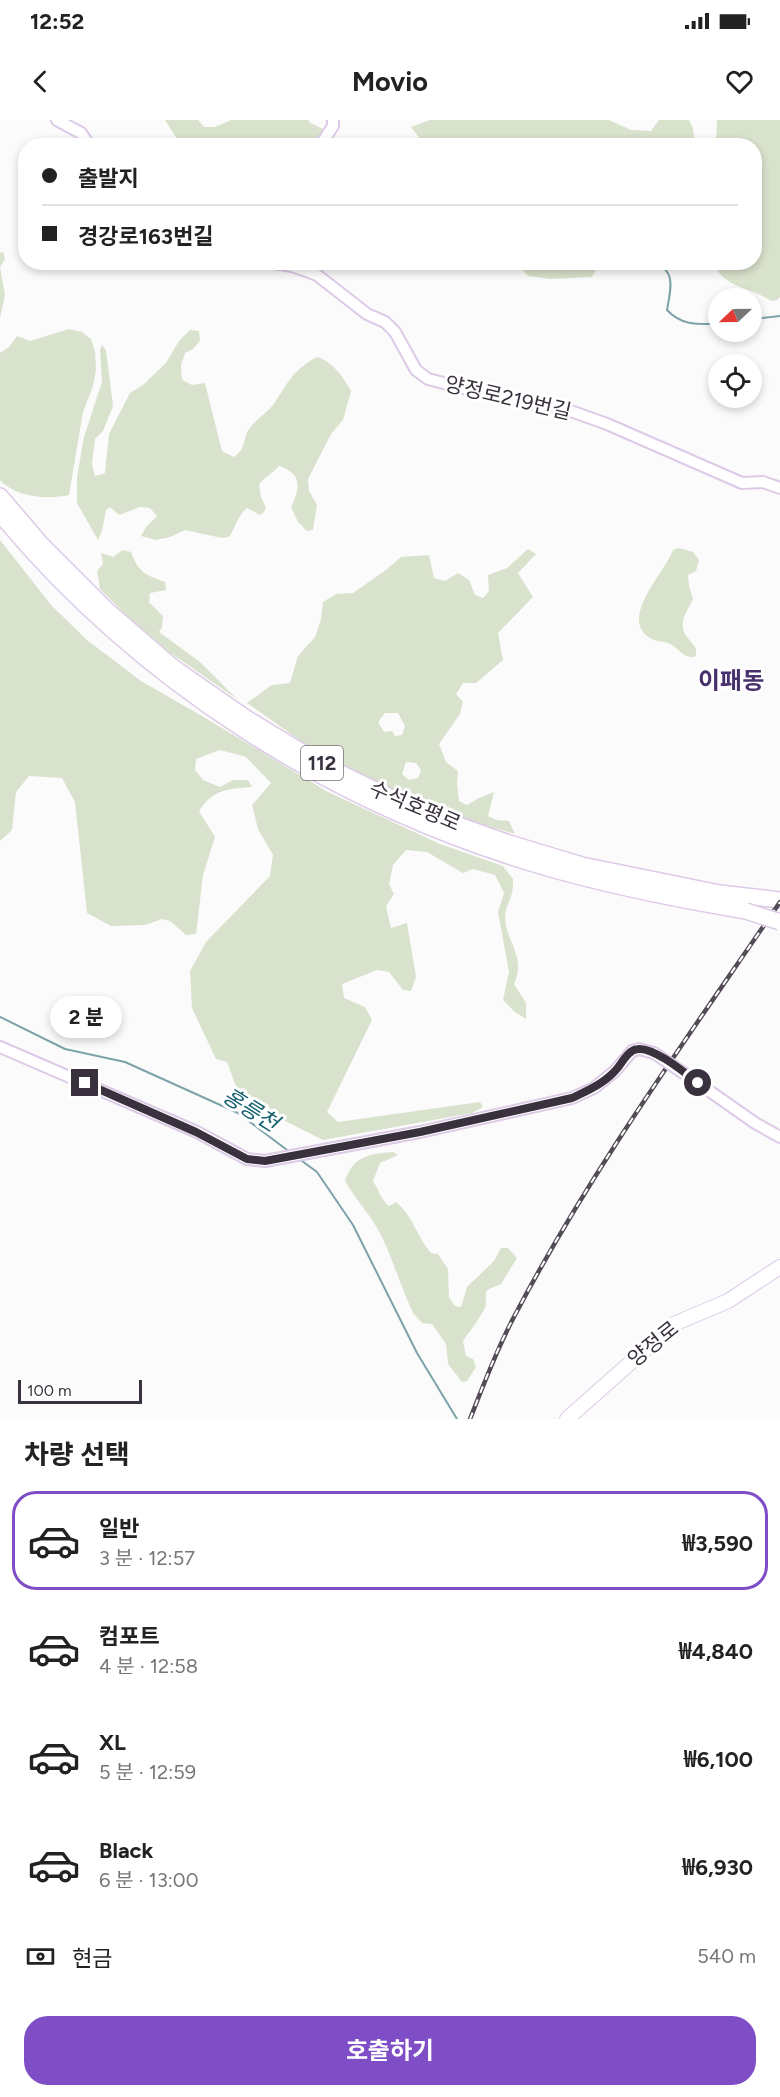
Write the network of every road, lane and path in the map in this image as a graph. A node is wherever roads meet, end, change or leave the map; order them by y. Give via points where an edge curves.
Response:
1 (79, 120) edge
2 (333, 120) edge
3 (61, 122) edge
4 (85, 138) edge
5 (325, 138) edge
6 (303, 270) edge
7 (780, 488) edge
8 (0, 496) edge
9 (0, 514) edge
10 (780, 900) edge
11 (746, 911) junction
12 (780, 914) edge
13 (780, 922) edge
14 (0, 1047) edge
15 (780, 1137) edge
16 (780, 1267) edge
17 (567, 1419) edge

1 - 3 street
2 - 5 street
3 - 4 street
6 - 7 street, 양정로219번길 via 317,275 367,314 385,322 416,370 428,379 516,402 554,405 742,483 763,482
8 - 10 highway, 수석호평로 / 112 via 108,611 174,668 320,763 414,809 582,865 720,893
9 - 11 highway, 수석호평로 / 112 via 63,583 122,639 201,701 322,777 459,839 532,864 625,888
11 - 12 highway, 수석호평로 / 112, bridge
11 - 13 highway, bridge
14 - 15 street, bridge via 196,1132 247,1159 265,1161 420,1132 572,1098 594,1088 632,1051 639,1049 654,1053 755,1124
16 - 17 main road, 양정로 via 728,1301 675,1324

